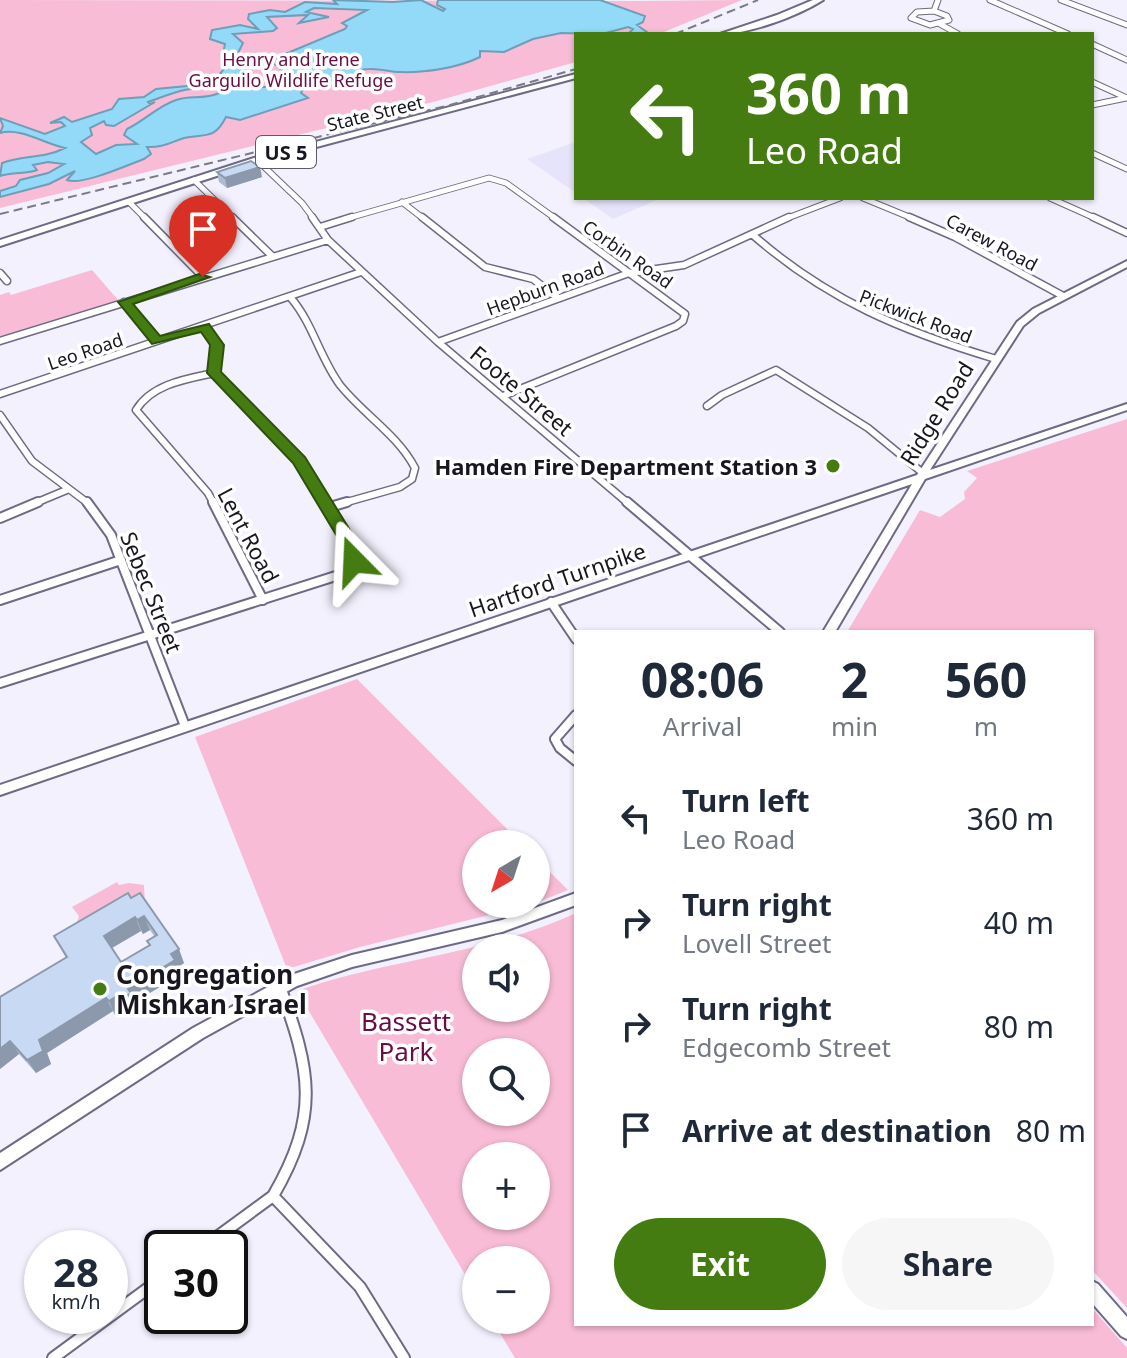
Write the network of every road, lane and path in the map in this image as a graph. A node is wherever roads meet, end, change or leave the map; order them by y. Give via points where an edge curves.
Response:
1 (819, 0) edge
2 (938, 0) edge
3 (990, 0) edge
4 (1061, 0) edge
5 (934, 11) junction
6 (940, 24) junction
7 (1127, 25) edge
8 (731, 32) edge
9 (954, 32) edge
10 (1063, 32) edge
11 (1094, 45) edge
12 (1127, 60) edge
13 (574, 77) edge
14 (1094, 83) edge
15 (1127, 98) edge
16 (1094, 105) edge
17 (1094, 154) edge
18 (257, 160) junction
19 (1127, 169) edge
20 (194, 180) junction
21 (835, 200) edge
22 (868, 200) edge
23 (1054, 200) edge
24 (129, 202) junction
25 (402, 202) junction
26 (320, 227) junction
27 (1127, 233) edge
28 (753, 235) junction
29 (328, 240) junction
30 (0, 243) edge
31 (272, 256) junction
32 (1127, 264) edge
33 (361, 272) junction
34 (0, 273) edge
35 (629, 273) junction
36 (203, 277) junction
37 (7, 281) dead end
38 (1063, 296) junction
39 (557, 297) junction
40 (291, 298) junction
41 (124, 302) junction
42 (204, 327) junction
43 (0, 341) edge
44 (157, 341) junction
45 (438, 342) junction
46 (996, 359) junction
47 (214, 373) junction
48 (0, 394) edge
49 (503, 396) junction
50 (707, 406) dead end
51 (1127, 407) edge
52 (0, 415) edge
53 (924, 474) junction
54 (69, 489) junction
55 (330, 507) junction
56 (0, 518) edge
57 (689, 554) junction
58 (121, 560) junction
59 (0, 600) edge
60 (263, 600) junction
61 (551, 602) junction
62 (778, 630) edge
63 (830, 630) edge
64 (150, 636) junction
65 (574, 636) edge
66 (0, 683) edge
67 (574, 717) edge
68 (185, 726) junction
69 (574, 760) edge
70 (0, 790) edge
71 (574, 900) edge
72 (280, 987) junction
73 (0, 1162) edge
74 (273, 1196) junction
75 (227, 1230) edge
76 (144, 1291) edge
77 (1094, 1292) edge
78 (1127, 1330) edge
79 (53, 1358) edge
80 (404, 1358) edge

1 - 8 main road
2 - 5 street
3 - 10 street
4 - 7 street
5 - 6 street via 948,18
5 - 6 street via 911,18
6 - 9 street
11 - 12 street
13 - 18 main road, State Street / US 5
14 - 15 street
15 - 16 street
17 - 19 street
18 - 20 main road, State Street / US 5
18 - 26 street, Foote Street
20 - 24 main road, State Street / US 5
20 - 31 street
21 - 28 street, Hepburn Road
22 - 38 street, Carew Road via 955,237
23 - 27 street
24 - 30 main road, State Street / US 5
24 - 36 street
25 - 26 street, Corbin Road
25 - 35 street, Corbin Road via 475,180 501,180
25 - 39 street via 485,267 533,279
26 - 29 street, Foote Street
28 - 35 street, Hepburn Road via 677,268
28 - 46 street, Pickwick Road via 800,277 860,311
29 - 31 street
29 - 33 street, Foote Street
31 - 36 street
32 - 38 main road, Ridge Road
33 - 40 street, Leo Road
33 - 45 street, Foote Street
34 - 37 street
35 - 39 street, Hepburn Road
35 - 49 street, Corbin Road via 680,307 683,321
36 - 41 street
38 - 46 main road, Ridge Road via 1025,319
39 - 45 street, Hepburn Road
40 - 42 street, Leo Road
40 - 55 street via 305,312 342,386 415,468 412,479 400,487
41 - 43 street
41 - 44 street
42 - 44 street, Leo Road
42 - 47 street via 217,345
44 - 48 street, Leo Road
45 - 49 street, Foote Street
46 - 53 main road, Ridge Road
47 - 55 street via 299,460
47 - 60 street, Lent Road via 154,393 136,410 208,493
49 - 57 street, Foote Street
50 - 53 street via 776,370 868,428
51 - 53 main road, Hartford Turnpike
52 - 54 street, Sebec Street via 32,461
53 - 57 main road, Hartford Turnpike
53 - 63 main road, Ridge Road
54 - 56 street
54 - 58 street, Sebec Street via 88,503
55 - 60 street via 355,553 350,568
57 - 61 main road, Hartford Turnpike
57 - 62 street, Foote Street
58 - 59 street
58 - 64 street, Sebec Street
60 - 64 street
61 - 65 street
61 - 68 main road, Hartford Turnpike
64 - 66 street
64 - 68 street, Sebec Street
67 - 69 street via 554,741
68 - 70 main road, Hartford Turnpike
71 - 72 main road via 516,922 352,961
72 - 73 main road via 198,1033
72 - 74 street via 308,1086 290,1169
74 - 75 street
74 - 80 street via 360,1287
76 - 79 street
77 - 78 main road

